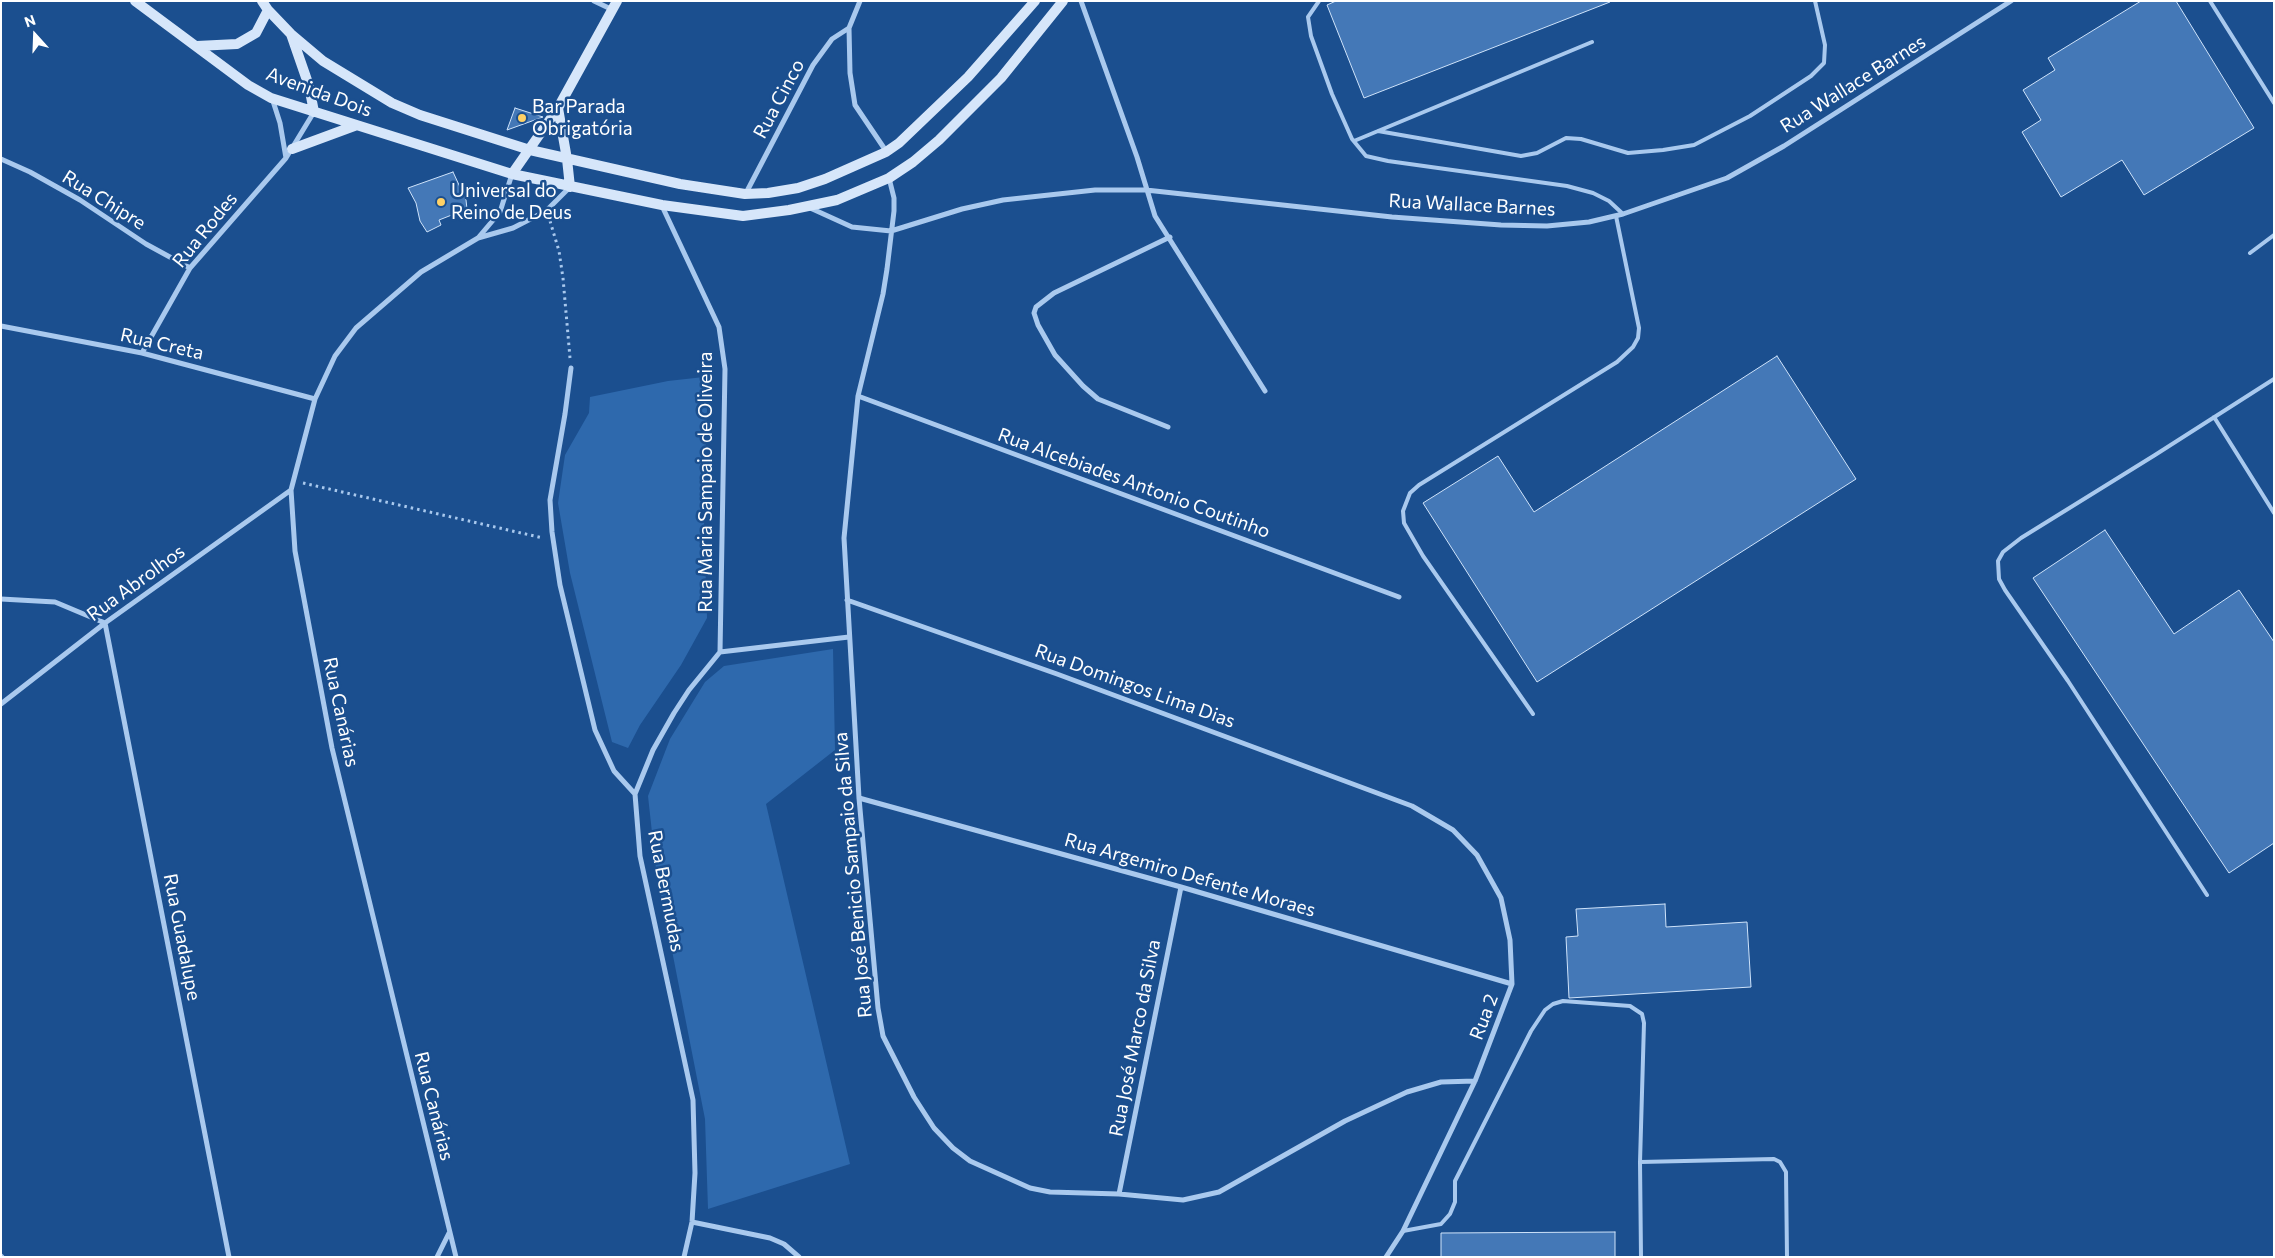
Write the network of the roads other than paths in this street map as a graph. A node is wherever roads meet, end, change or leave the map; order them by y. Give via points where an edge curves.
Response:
1 (135, 1) edge
2 (594, 1) edge
3 (860, 1) edge
4 (1035, 1) edge
5 (1063, 1) edge
6 (1081, 1) edge
7 (1319, 1) edge
8 (1815, 1) edge
9 (2011, 1) edge
10 (2210, 1) edge
11 (265, 6) edge
12 (615, 6) edge
13 (849, 28) junction
14 (291, 34) junction
15 (1592, 42) dead end
16 (197, 46) junction
17 (271, 98) junction
18 (2274, 103) edge
19 (558, 108) junction
20 (314, 112) junction
21 (357, 125) junction
22 (1378, 131) junction
23 (1354, 141) junction
24 (292, 149) junction
25 (530, 150) junction
26 (886, 152) junction
27 (286, 158) junction
28 (567, 158) junction
29 (1, 159) edge
30 (512, 174) junction
31 (889, 178) junction
32 (570, 186) junction
33 (1146, 190) junction
34 (745, 194) junction
35 (662, 205) junction
36 (808, 207) junction
37 (1623, 214) junction
38 (1616, 216) junction
39 (891, 231) junction
40 (2274, 235) edge
41 (1170, 237) junction
42 (478, 238) junction
43 (2250, 253) dead end
44 (190, 268) junction
45 (1, 326) edge
46 (142, 353) junction
47 (571, 368) road end
48 (2274, 379) edge
49 (1265, 391) dead end
50 (858, 396) junction
51 (315, 399) junction
52 (2214, 418) junction
53 (1168, 427) dead end
54 (291, 490) junction
55 (2274, 513) edge
56 (1399, 597) dead end
57 (1, 599) edge
58 (847, 600) junction
59 (105, 623) junction
60 (849, 637) junction
61 (720, 652) junction
62 (1, 704) edge
63 (1532, 714) dead end
64 (636, 794) junction
65 (859, 798) junction
66 (1412, 806) joint
67 (1181, 887) junction
68 (2207, 895) dead end
69 (1512, 984) junction
70 (1475, 1081) junction
71 (1640, 1162) junction
72 (1119, 1194) junction
73 (692, 1222) junction
74 (1403, 1231) junction
75 (449, 1233) junction
76 (229, 1257) edge
77 (437, 1257) edge
78 (456, 1257) edge
79 (684, 1257) edge
80 (799, 1257) edge
81 (1386, 1257) edge
82 (1641, 1257) edge
83 (1786, 1257) edge

1 - 16 main road, Avenida Dois
2 - 12 street
3 - 13 street
4 - 26 main road via 968,77
5 - 31 main road, Avenida Dois via 1001,78 933,146
6 - 33 street
7 - 23 lane via 1308,16 1311,36 1332,94
8 - 22 lane via 1825,45 1824,63 1811,76 1750,116 1694,145 1628,154 1581,139 1566,138 1521,156
9 - 37 street, Rua Wallace Barnes via 1784,146 1727,178
10 - 18 lane
11 - 14 main road
11 - 16 main road via 256,33 237,44
12 - 19 main road
13 - 26 street via 855,105
13 - 34 street, Rua Cinco via 832,39 813,65
14 - 20 main road via 309,86
14 - 25 main road via 324,61 392,102 454,127
15 - 22 lane
16 - 17 main road, Avenida Dois via 248,85
17 - 20 main road, Avenida Dois
17 - 27 street via 280,123
19 - 25 main road
19 - 28 main road
20 - 21 main road, Avenida Dois
20 - 24 street, Rua Rodes
21 - 24 main road
21 - 30 main road, Avenida Dois
22 - 23 lane
23 - 37 lane via 1366,156 1388,161 1567,186 1593,193 1609,201
24 - 27 street, Rua Rodes
25 - 28 main road
25 - 30 main road
26 - 34 main road via 798,188
27 - 44 street, Rua Rodes
28 - 32 main road
28 - 34 main road via 680,184
29 - 44 street, Rua Chipre via 80,200 146,244
30 - 32 main road, Avenida Dois
30 - 42 street, Rua Canárias via 500,212
31 - 36 main road, Avenida Dois via 837,200
31 - 39 street via 894,198
32 - 35 main road, Avenida Dois
32 - 42 street, Rua Canárias via 546,212 514,228
33 - 38 street, Rua Wallace Barnes via 1392,217 1501,225 1547,226
33 - 39 street, Rua Wallace Barnes via 1095,190 1003,200
33 - 41 street via 1155,216
35 - 36 main road, Avenida Dois via 742,216
35 - 61 street, Rua Maria Sampaio de Oliveira via 719,326 724,369
36 - 39 street, Rua Wallace Barnes via 852,227
37 - 38 street, Rua Wallace Barnes
38 - 63 lane via 1639,328 1633,347 1617,362 1419,485 1410,493 1402,511 1404,523 1422,556
39 - 50 street, Rua José Benicio Sampaio da Silva via 883,294
40 - 43 lane
41 - 49 street
41 - 53 street via 1054,293 1036,307 1036,321 1055,355 1083,386 1098,398
42 - 51 street, Rua Canárias via 421,272 356,328 335,356
44 - 46 street, Rua Rodes
45 - 46 street, Rua Creta
46 - 51 street, Rua Creta
47 - 64 street via 550,500 553,540 560,585 594,730 614,771
48 - 52 lane
50 - 56 street, Rua Alcebiades Antonio Coutinho
50 - 58 street, Rua José Benicio Sampaio da Silva via 844,538
51 - 54 street, Rua Canárias
52 - 55 lane
52 - 68 lane via 2010,545 1998,561 1999,579 2005,590 2068,680
54 - 59 street, Rua Abrolhos
54 - 75 street, Rua Canárias via 300,577 332,748
57 - 59 street via 55,602
58 - 60 street, Rua José Benicio Sampaio da Silva
58 - 66 street, Rua Domingos Lima Dias via 1067,677
59 - 62 street, Rua Abrolhos
59 - 76 street, Rua Guadalupe
60 - 61 street
60 - 65 street, Rua José Benicio Sampaio da Silva
61 - 64 street, Rua Bermudas via 674,712 653,750
64 - 73 street, Rua Bermudas via 640,856 693,1100 695,1164
65 - 67 street, Rua Argemiro Defente Moraes
65 - 72 street, Rua José Benicio Sampaio da Silva via 874,981 883,1036 934,1128 970,1161 1030,1188 1050,1192
66 - 69 street, Rua 2 via 1453,830 1477,856 1501,898 1510,940
67 - 69 street, Rua Argemiro Defente Moraes
67 - 72 street, Rua José Marco da Silva
69 - 70 street, Rua 2
70 - 72 street, Rua José Benicio Sampaio da Silva via 1441,1082 1380,1102 1206,1197 1169,1200
70 - 74 street, Rua 2
71 - 74 lane via 1642,1014 1630,1006 1563,1001 1545,1010 1531,1031 1456,1181 1455,1202 1450,1214 1441,1224
71 - 82 lane
71 - 83 lane via 1774,1159 1780,1162 1786,1172
73 - 79 street, Rua Bermudas
73 - 80 street via 770,1238 784,1244
74 - 81 street, Rua 2
75 - 77 street
75 - 78 street, Rua Canárias

